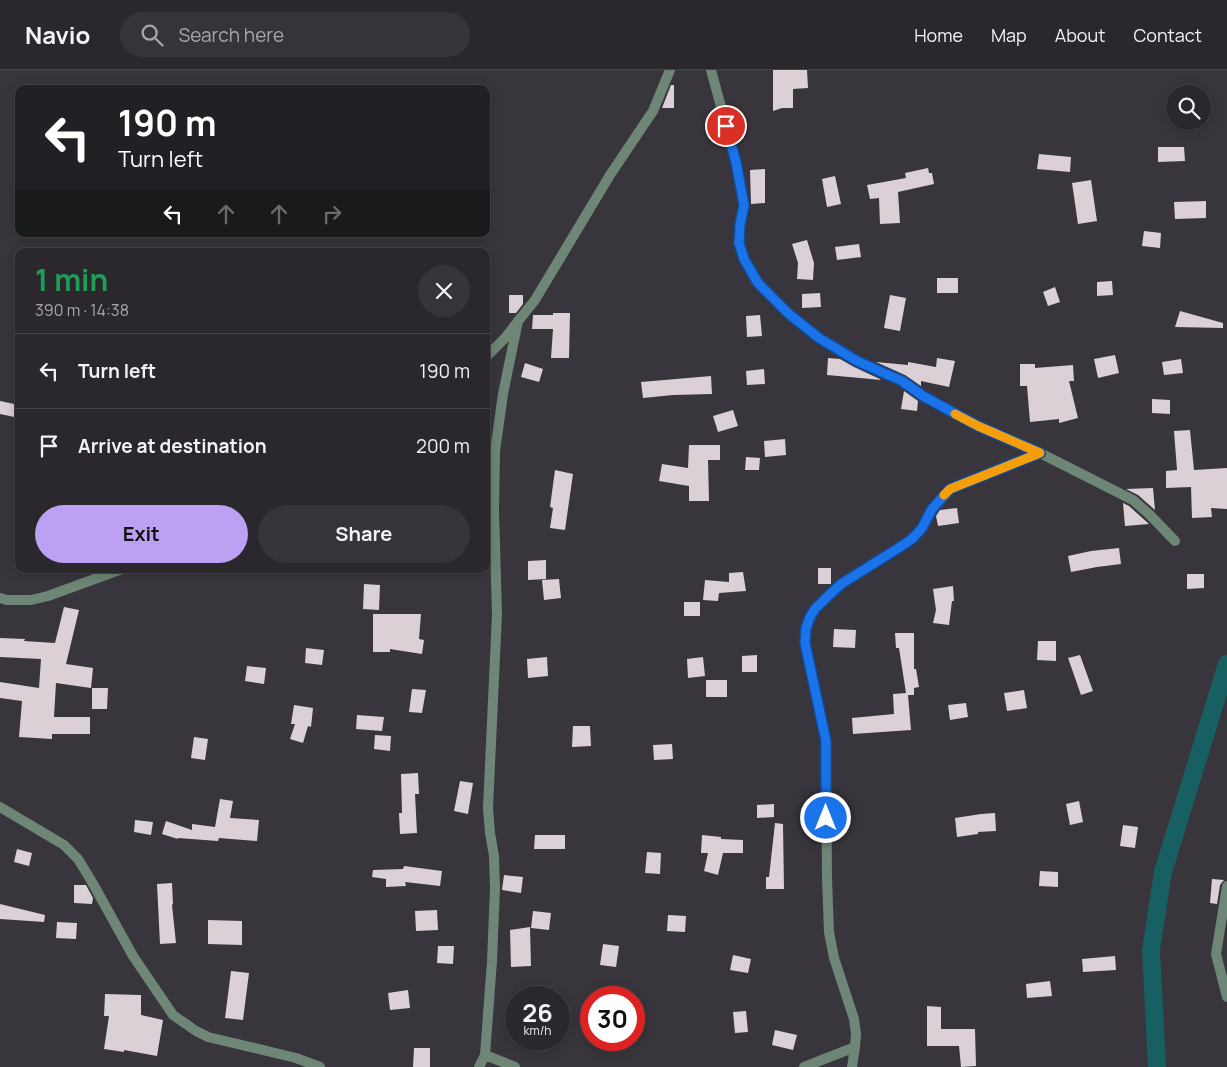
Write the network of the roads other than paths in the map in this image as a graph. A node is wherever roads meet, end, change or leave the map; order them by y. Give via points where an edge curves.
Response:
1 (670, 70) edge
2 (711, 70) edge
3 (518, 321) junction
4 (490, 354) edge
5 (1040, 453) junction
6 (1175, 541) dead end
7 (111, 573) edge
8 (0, 598) edge
9 (0, 807) edge
10 (1227, 886) edge
11 (1227, 997) edge
12 (856, 1048) junction
13 (485, 1054) junction
14 (320, 1067) edge
15 (479, 1067) edge
16 (515, 1067) edge
17 (804, 1067) edge
18 (852, 1067) edge

1 - 3 street via 652,111 535,300
2 - 5 street via 744,205 739,243 758,283 819,338 857,361 902,381 978,426
3 - 4 street
3 - 13 street via 495,451 496,614 488,808 495,888
5 - 6 street via 1133,500
5 - 12 street via 950,489 912,539 841,584 815,609 806,628 805,643 826,741 829,932 854,1019
7 - 8 street via 32,600
9 - 14 street via 64,845 78,859 133,956 173,1015 208,1037
10 - 11 street via 1216,954
12 - 17 street
12 - 18 street
13 - 15 street
13 - 16 street

